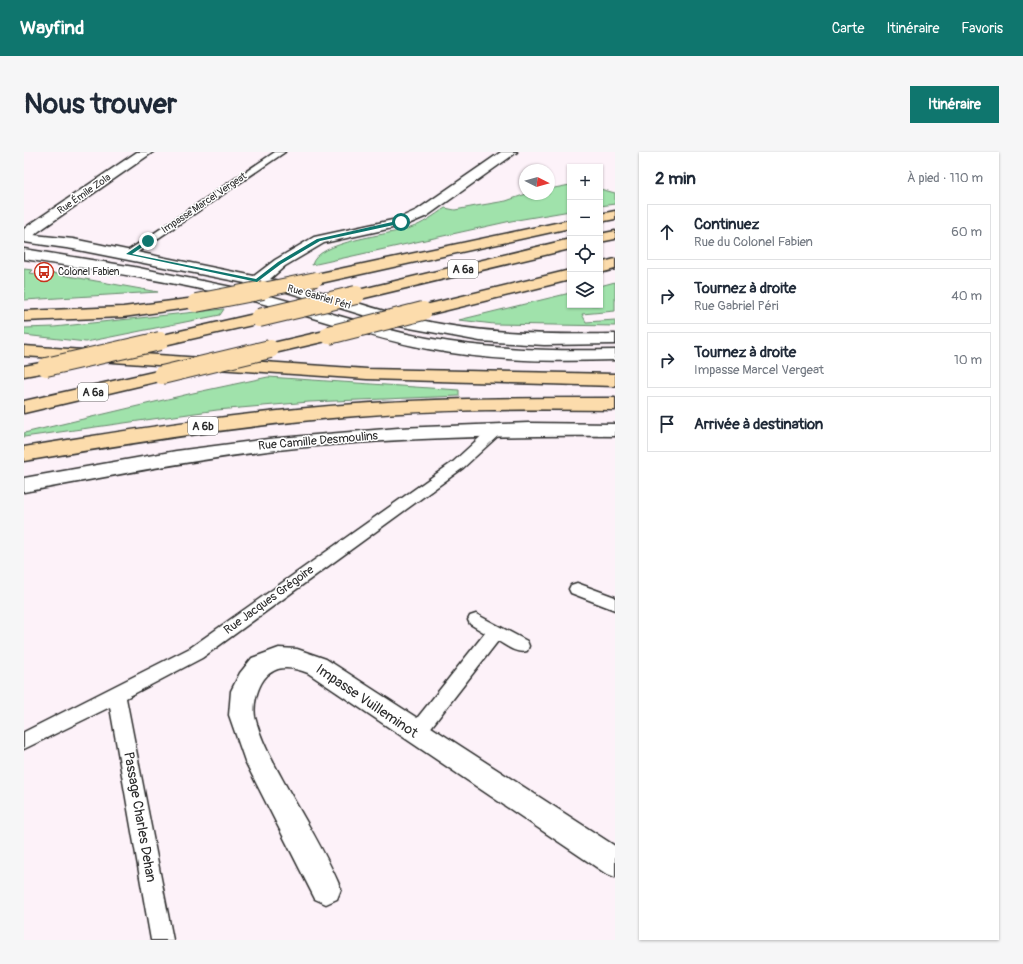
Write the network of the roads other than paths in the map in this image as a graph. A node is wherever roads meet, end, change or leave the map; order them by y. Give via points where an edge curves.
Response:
1 (146, 152) edge
2 (280, 152) edge
3 (510, 152) edge
4 (615, 215) edge
5 (603, 217) edge
6 (567, 225) edge
7 (615, 235) edge
8 (603, 237) edge
9 (24, 238) edge
10 (567, 245) edge
11 (24, 254) edge
12 (128, 254) junction
13 (615, 264) edge
14 (603, 267) edge
15 (567, 276) edge
16 (257, 281) junction
17 (242, 294) junction
18 (24, 316) edge
19 (615, 339) edge
20 (24, 351) edge
21 (615, 355) edge
22 (24, 371) edge
23 (615, 380) edge
24 (615, 404) edge
25 (24, 407) edge
26 (615, 430) edge
27 (496, 431) junction
28 (24, 454) edge
29 (24, 485) edge
30 (577, 589) dead end
31 (615, 604) edge
32 (476, 620) dead end
33 (496, 632) junction
34 (521, 646) dead end
35 (118, 695) junction
36 (416, 734) junction
37 (24, 741) edge
38 (615, 863) edge
39 (326, 889) dead end
40 (162, 940) edge

1 - 9 main road, Rue Émile Zola via 34,228
2 - 12 lane, Impasse Marcel Vergeat
3 - 16 main road via 422,213 401,222 319,240 280,263
4 - 5 highway
6 - 18 highway, bridge via 196,303 123,312
7 - 8 highway
9 - 12 main road, Rue Gabriel Péri
10 - 22 highway, A 6a, bridge via 356,296
11 - 17 main road, Rue Gabriel Péri via 81,262
12 - 16 main road, Rue Gabriel Péri
13 - 14 highway
15 - 25 highway, A 6a, bridge via 270,350
16 - 17 main road
16 - 19 main road, Rue Gabriel Péri via 287,287 405,322 480,336 544,340
17 - 21 main road, Rue Gabriel Péri via 402,338 438,345 476,351 529,354
20 - 23 highway via 367,374
24 - 28 highway, A 6b via 468,405 321,413 169,430
26 - 27 main road, Rue Camille Desmoulins
27 - 29 main road, Rue Camille Desmoulins via 376,436 268,445 155,461
27 - 35 lane, Rue Jacques Grégoire via 458,465 196,653
30 - 31 lane
32 - 33 lane
33 - 34 lane
33 - 36 lane
35 - 37 lane, Rue Jacques Grégoire
35 - 40 lane, Passage Charles Dehan
36 - 38 main road, Impasse Vuilleminot
36 - 39 main road, Impasse Vuilleminot via 317,666 298,659 288,657 270,661 261,665 249,680 244,691 242,715 246,732 254,753

